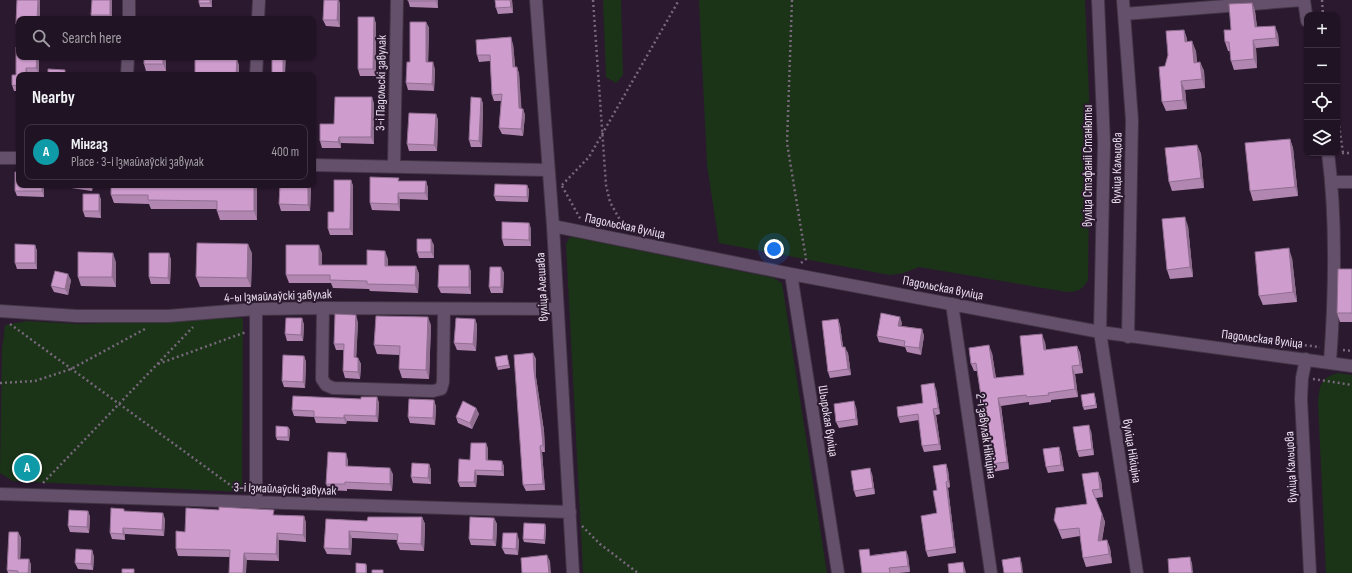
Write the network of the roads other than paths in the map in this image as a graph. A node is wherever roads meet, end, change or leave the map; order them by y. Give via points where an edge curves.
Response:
1 (129, 0) edge
2 (258, 0) edge
3 (397, 0) edge
4 (536, 0) edge
5 (1098, 0) edge
6 (1123, 0) edge
7 (1303, 0) edge
8 (1305, 12) edge
9 (1124, 14) junction
10 (129, 16) edge
11 (258, 16) edge
12 (128, 60) edge
13 (257, 60) edge
14 (127, 72) edge
15 (256, 72) edge
16 (1328, 156) edge
17 (0, 158) edge
18 (16, 158) edge
19 (316, 165) edge
20 (394, 166) junction
21 (548, 170) junction
22 (1331, 182) junction
23 (1352, 182) edge
24 (553, 226) junction
25 (792, 268) junction
26 (952, 304) junction
27 (323, 308) junction
28 (256, 309) junction
29 (444, 309) junction
30 (557, 309) junction
31 (3, 316) edge
32 (1100, 332) junction
33 (1128, 337) junction
34 (1306, 359) junction
35 (1330, 362) junction
36 (1352, 366) edge
37 (0, 494) edge
38 (256, 503) junction
39 (570, 512) junction
40 (573, 573) edge
41 (838, 573) edge
42 (991, 573) edge
43 (1137, 573) edge
44 (1310, 573) edge

1 - 10 street
2 - 11 street
3 - 20 street, 3-і Падольскі завулак
4 - 21 street, вуліца Алешава
5 - 32 street, вуліца Стэфаніі Станюты via 1104,143
6 - 9 street, вуліца Кальцова
7 - 8 street
7 - 9 street
9 - 33 street, вуліца Кальцова via 1132,120
12 - 14 street
13 - 15 street
16 - 22 street
17 - 18 street
19 - 20 street
20 - 21 street
21 - 24 street, вуліца Алешава
22 - 23 street
22 - 35 street via 1334,241
24 - 25 street, Падольская вуліца
24 - 30 street, вуліца Алешава
25 - 26 street, Падольская вуліца
25 - 41 street, Шырокая вуліца
26 - 32 street, Падольская вуліца
26 - 42 street, 2-і завулак Нікіціна
27 - 28 street, 4-ы Ізмайлаўскі завулак
27 - 29 street, 4-ы Ізмайлаўскі завулак
27 - 29 street via 322,379 326,385 333,388 433,391 441,388 443,382
28 - 31 street, 4-ы Ізмайлаўскі завулак via 168,316
28 - 38 street
29 - 30 street, 4-ы Ізмайлаўскі завулак
30 - 39 street, вуліца Алешава
32 - 33 street, Падольская вуліца
32 - 43 street, вуліца Нікіціна
33 - 34 street, Падольская вуліца
34 - 35 street, Падольская вуліца
34 - 44 street, вуліца Кальцова via 1301,399
35 - 36 street, Падольская вуліца
37 - 38 street, 3-і Ізмайлаўскі завулак
38 - 39 street, 3-і Ізмайлаўскі завулак
39 - 40 street, вуліца Алешава

